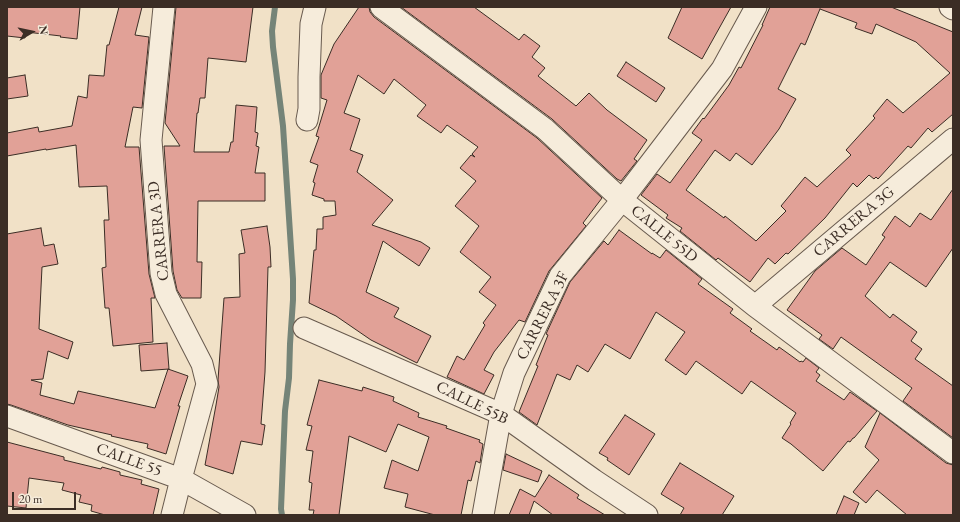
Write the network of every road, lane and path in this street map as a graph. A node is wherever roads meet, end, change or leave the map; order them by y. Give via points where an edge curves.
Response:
1 (164, 7) edge
2 (315, 7) edge
3 (381, 7) edge
4 (756, 7) edge
5 (950, 7) edge
6 (953, 9) edge
7 (306, 120) dead end
8 (953, 139) edge
9 (622, 200) junction
10 (755, 306) junction
11 (304, 328) dead end
12 (501, 414) junction
13 (7, 416) edge
14 (953, 453) edge
15 (181, 479) junction
16 (172, 515) edge
17 (245, 515) edge
18 (483, 515) edge
19 (647, 515) edge

1 - 15 street, CARRERA 3D via 151,140 161,273 166,294 202,364 207,384
2 - 7 street via 311,24 309,104
3 - 9 street, CALLE 55D via 545,129
4 - 9 street, CARRERA 3F via 722,69
5 - 6 street
8 - 10 street, CARRERA 3G
9 - 10 street, CALLE 55D
9 - 12 street, CARRERA 3F via 560,276 514,373
10 - 14 street, CALLE 55D
11 - 12 street, CALLE 55B
12 - 18 street, CARRERA 3F
12 - 19 street, CALLE 55B
13 - 15 street, CALLE 55
15 - 16 street, CARRERA 3D
15 - 17 street, CALLE 55

